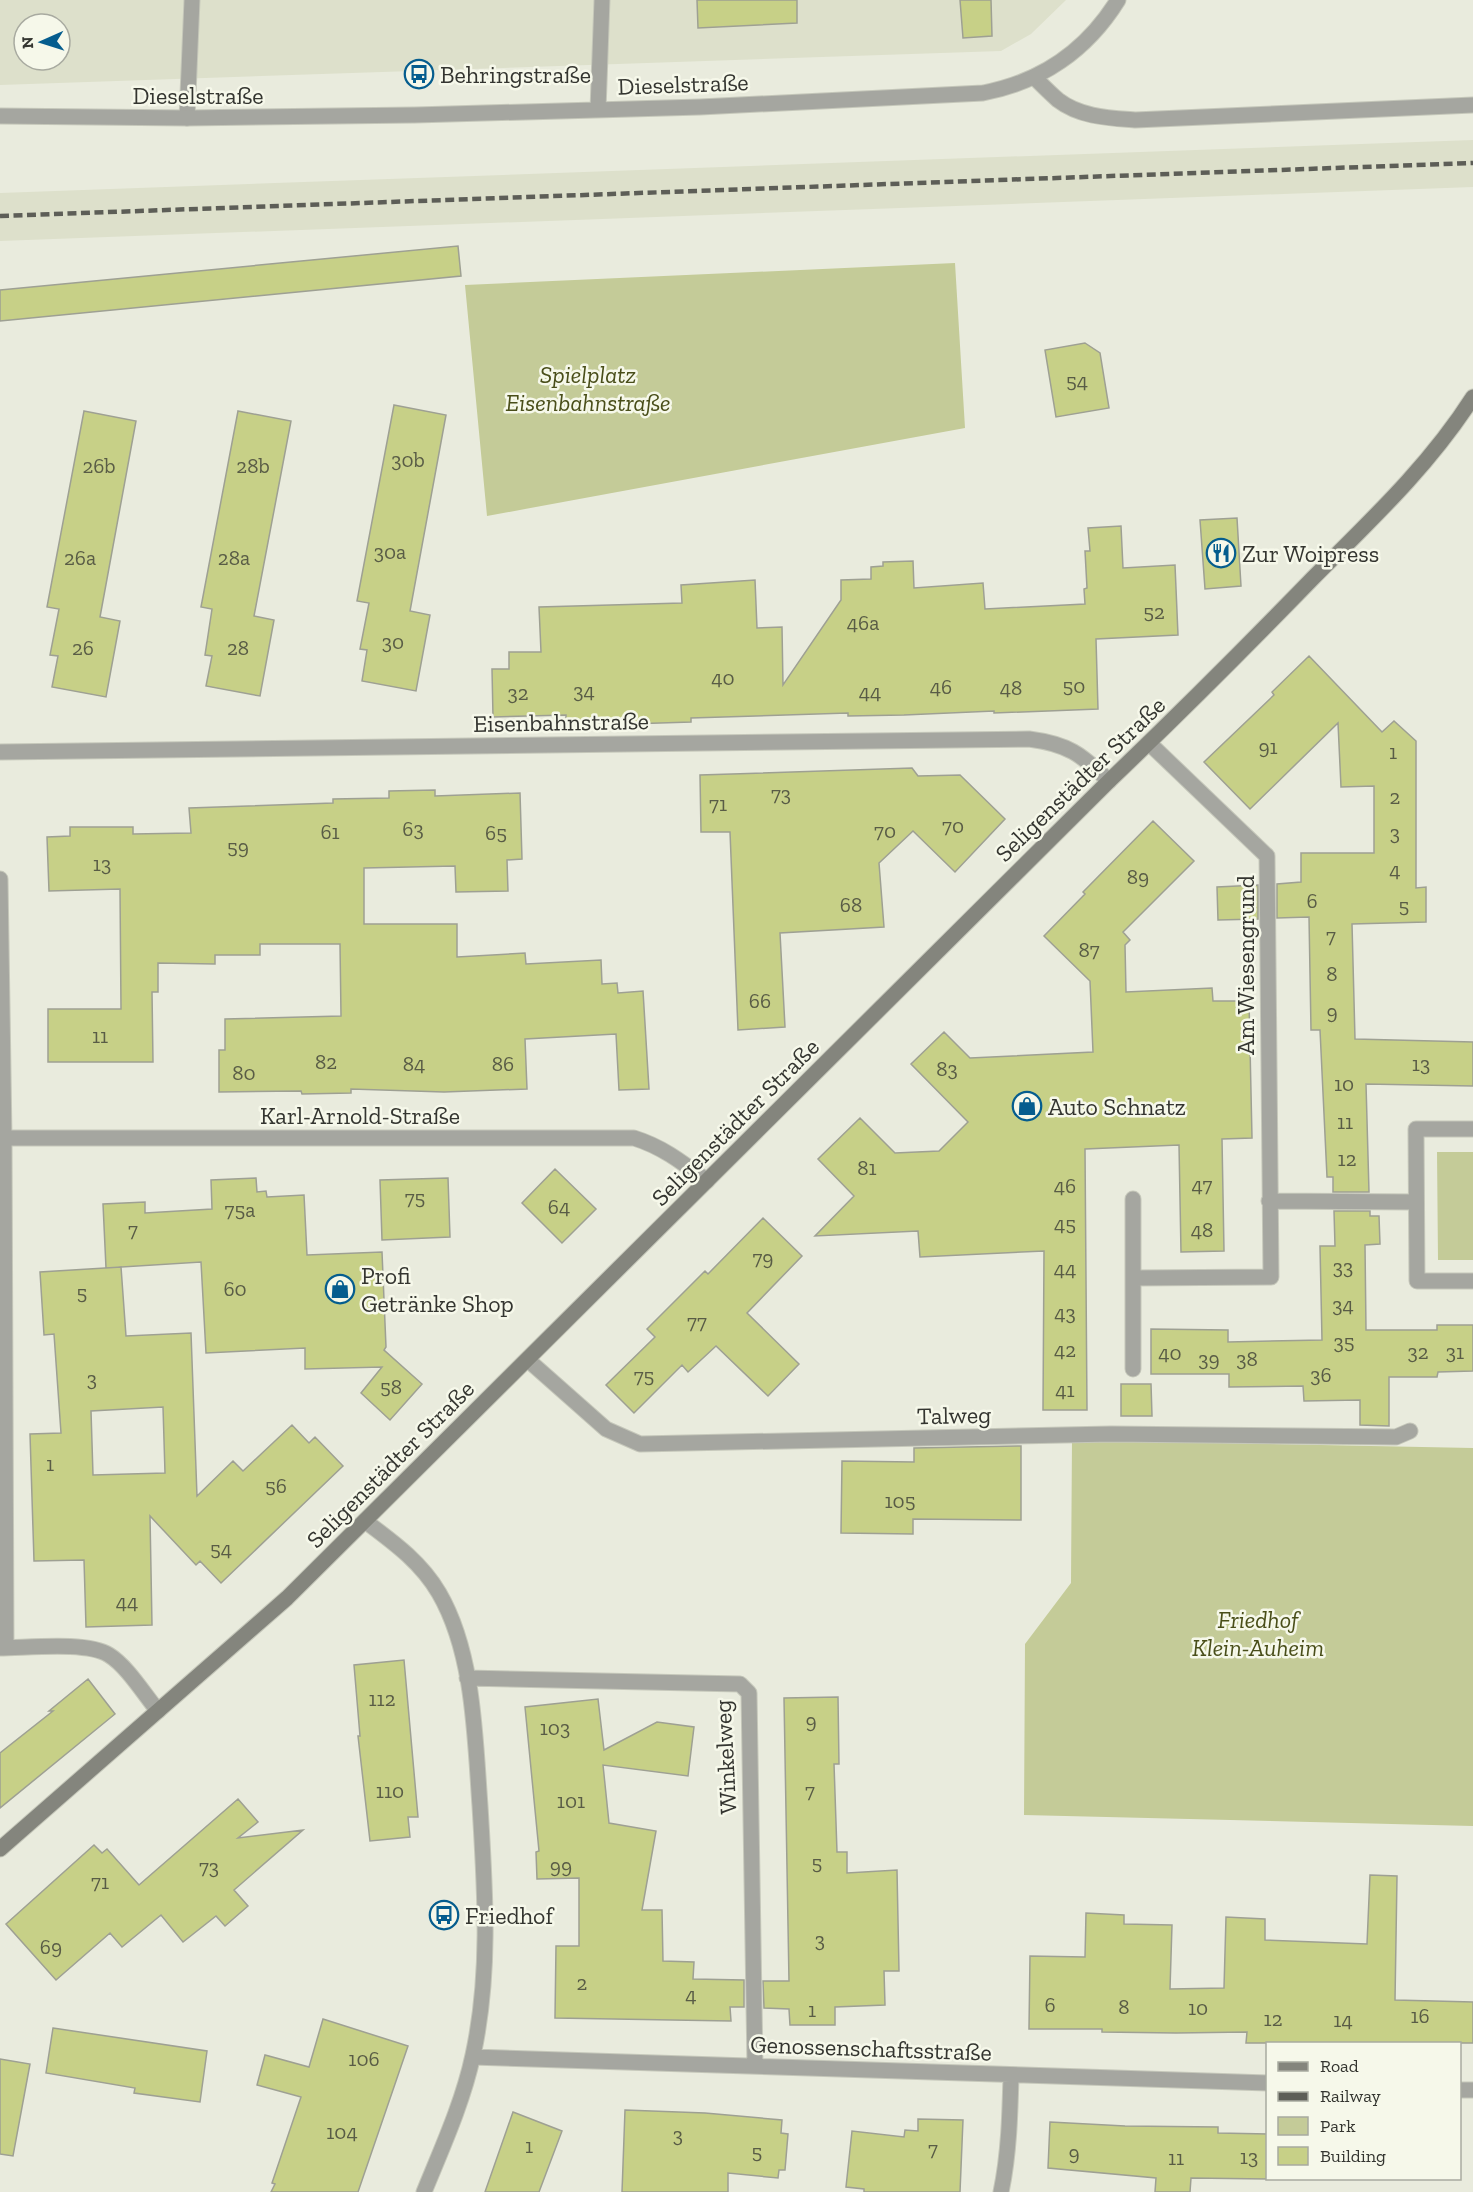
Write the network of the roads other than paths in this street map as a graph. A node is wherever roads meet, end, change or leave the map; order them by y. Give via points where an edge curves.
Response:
1 (192, 0) edge
2 (602, 0) edge
3 (1118, 0) edge
4 (1034, 77) junction
5 (1473, 105) edge
6 (598, 110) junction
7 (0, 116) edge
8 (187, 118) junction
9 (1473, 398) edge
10 (1149, 743) junction
11 (0, 752) edge
12 (1109, 781) junction
13 (0, 879) edge
14 (1473, 1128) edge
15 (2, 1138) edge
16 (707, 1181) junction
17 (1133, 1198) dead end
18 (1269, 1202) junction
19 (1416, 1202) junction
20 (1133, 1278) junction
21 (1473, 1281) edge
22 (528, 1360) junction
23 (1133, 1369) dead end
24 (1410, 1431) dead end
25 (365, 1521) junction
26 (3, 1648) edge
27 (467, 1678) junction
28 (158, 1711) junction
29 (0, 1849) edge
30 (473, 2057) junction
31 (755, 2066) junction
32 (1011, 2075) junction
33 (1266, 2083) edge
34 (424, 2192) edge
35 (1001, 2192) edge

1 - 8 street
2 - 6 street
3 - 4 street, Dieselstraße via 1082,44
4 - 5 street via 1060,101 1086,114 1136,120
4 - 6 street, Dieselstraße via 1009,88 965,95
6 - 8 street, Dieselstraße
7 - 8 street, Dieselstraße
9 - 10 main road, Seligenstädter Straße via 1408,482
10 - 12 main road, Seligenstädter Straße
10 - 18 street, Am Wiesengrund via 1267,856
11 - 12 street, Eisenbahnstraße via 1029,739 1067,748 1086,758
12 - 16 main road, Seligenstädter Straße
13 - 15 street
14 - 19 street via 1416,1129
15 - 16 street, Karl-Arnold-Straße via 634,1138 675,1156
15 - 26 street
16 - 22 main road, Seligenstädter Straße
17 - 20 street
18 - 19 street
18 - 20 street, Am Wiesengrund via 1271,1277
19 - 21 street via 1417,1281
20 - 23 street
22 - 24 street, Talweg via 606,1429 640,1444 1111,1434 1396,1437
22 - 25 main road, Seligenstädter Straße
25 - 27 street via 402,1549 433,1583 449,1612
25 - 28 main road, Seligenstädter Straße via 287,1598
26 - 28 street via 96,1649 110,1655
27 - 30 street via 485,1902 483,1980
27 - 31 street, Winkelweg via 740,1684 750,1693
28 - 29 main road, Seligenstädter Straße
30 - 31 street, Genossenschaftsstraße
30 - 34 street
31 - 32 street, Genossenschaftsstraße
32 - 33 street, Genossenschaftsstraße
32 - 35 street

